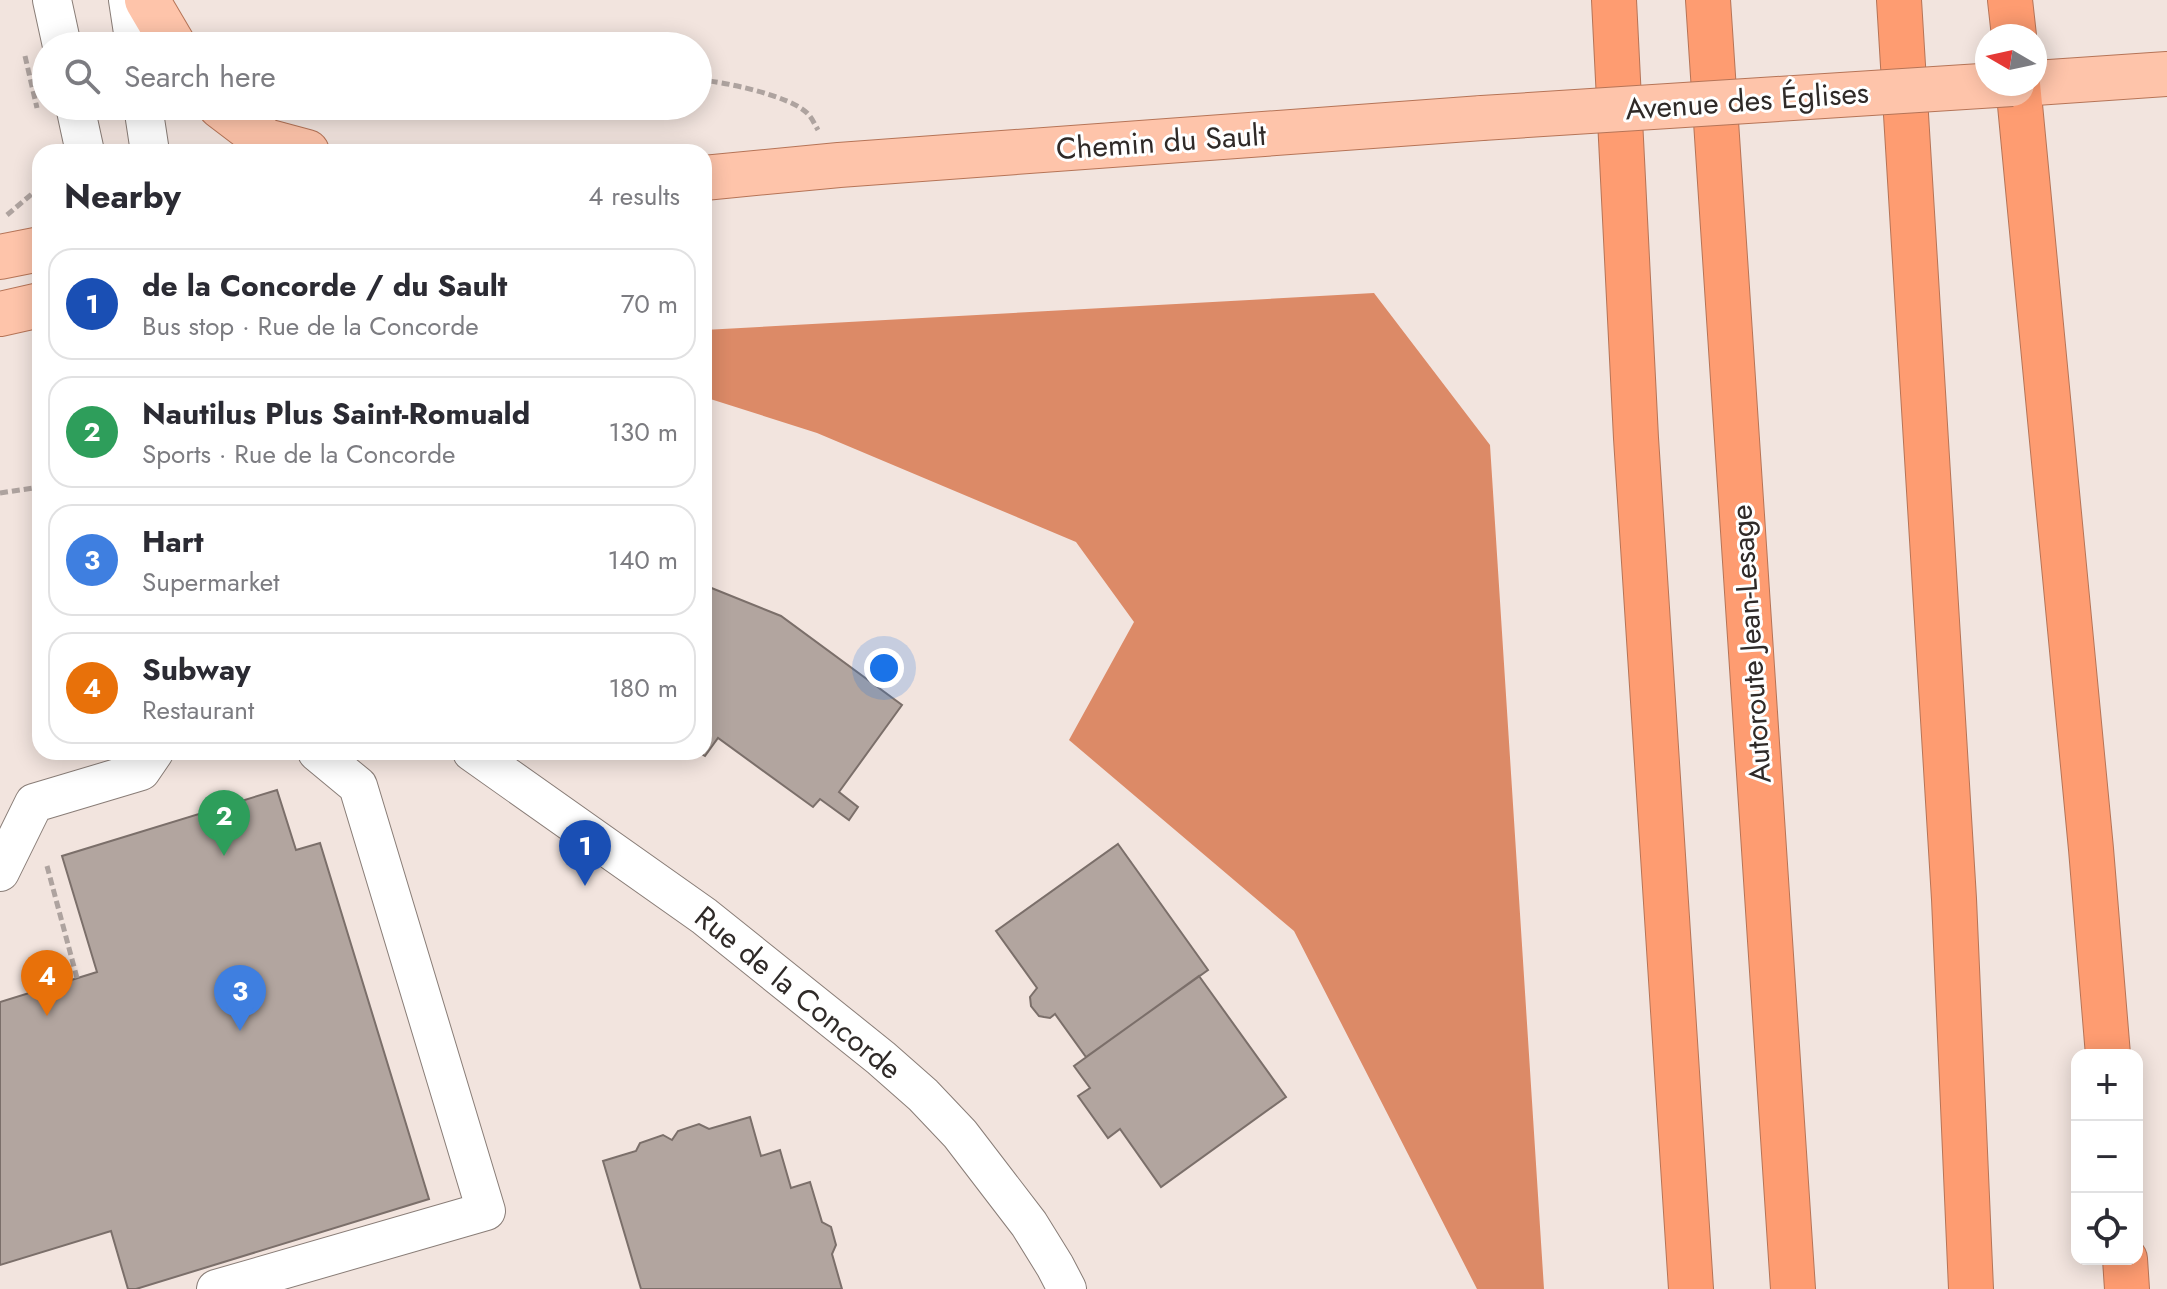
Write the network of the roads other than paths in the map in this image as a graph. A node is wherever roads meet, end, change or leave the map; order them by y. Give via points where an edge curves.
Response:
1 (52, 0) edge
2 (128, 0) edge
3 (147, 0) edge
4 (1586, 0) edge
5 (1614, 0) edge
6 (1708, 0) edge
7 (1899, 0) edge
8 (2010, 0) edge
9 (2013, 24) edge
10 (59, 32) edge
11 (133, 32) edge
12 (166, 32) edge
13 (2150, 75) edge
14 (2047, 82) edge
15 (1975, 86) edge
16 (2019, 96) edge
17 (1482, 118) joint
18 (78, 120) edge
19 (145, 120) edge
20 (238, 120) edge
21 (83, 144) edge
22 (149, 144) edge
23 (277, 144) edge
24 (712, 177) edge
25 (32, 251) edge
26 (0, 257) edge
27 (32, 307) edge
28 (0, 314) edge
29 (1636, 438) junction
30 (149, 760) edge
31 (327, 760) edge
32 (484, 760) edge
33 (0, 872) edge
34 (1954, 899) junction
35 (2108, 1049) edge
36 (2125, 1265) edge
37 (216, 1289) edge
38 (1067, 1289) edge
39 (1691, 1289) edge
40 (1793, 1289) edge
41 (1971, 1289) edge
42 (1996, 1289) edge
43 (2127, 1289) edge

1 - 10 street
2 - 11 street
3 - 12 main road
4 - 29 highway
5 - 29 highway
6 - 40 highway, Autoroute Jean-Lesage
7 - 34 highway
8 - 9 highway
13 - 14 main road
15 - 17 main road, Avenue des Églises, bridge
16 - 35 highway
17 - 24 main road, Chemin du Sault
18 - 21 street
19 - 22 street
20 - 23 main road
25 - 26 main road
27 - 28 main road
29 - 39 highway
30 - 33 street via 141,771 34,803
31 - 37 street via 358,786 486,1211
32 - 38 street, Rue de la Concorde via 704,916 923,1095 1029,1224
34 - 41 highway
34 - 42 highway
36 - 43 highway

